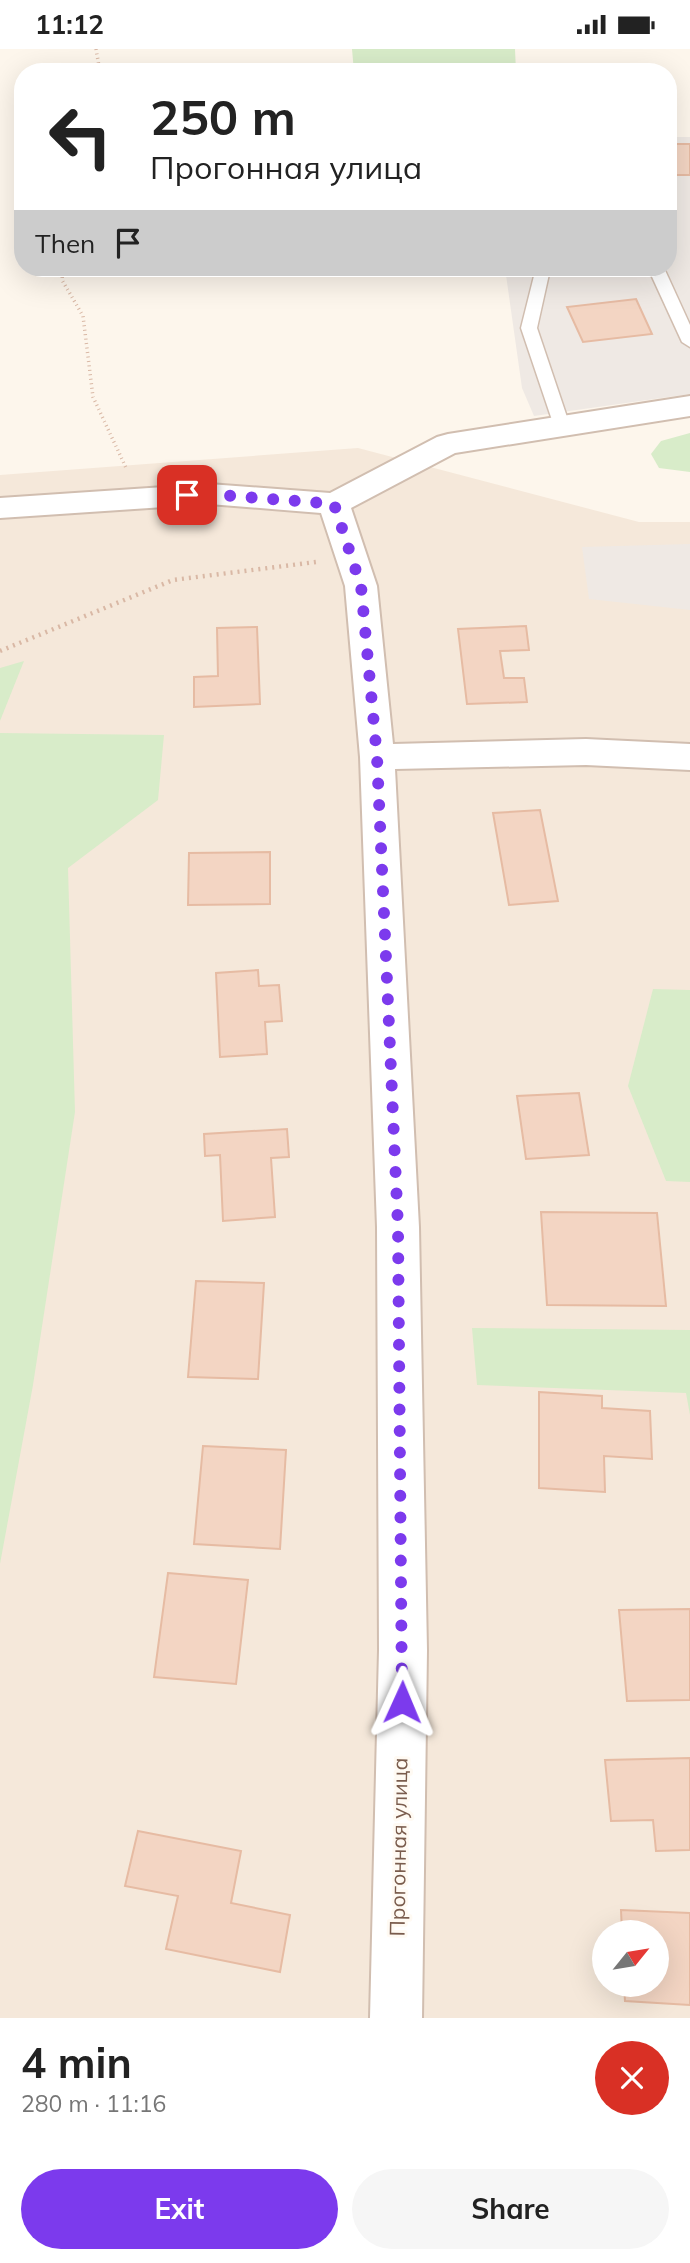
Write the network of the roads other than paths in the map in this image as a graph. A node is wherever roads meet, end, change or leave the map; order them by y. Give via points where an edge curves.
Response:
1 (540, 277) edge
2 (660, 277) edge
3 (690, 342) edge
4 (690, 406) edge
5 (562, 426) junction
6 (334, 504) junction
7 (0, 508) edge
8 (377, 757) junction
9 (690, 757) edge
10 (396, 2018) edge

1 - 5 lane via 528,328
2 - 3 lane
4 - 5 street
5 - 6 street via 448,443
6 - 7 street via 209,494
6 - 8 street, Прогонная улица via 361,586
8 - 9 street via 586,752
8 - 10 street, Прогонная улица via 398,1227 403,1650

